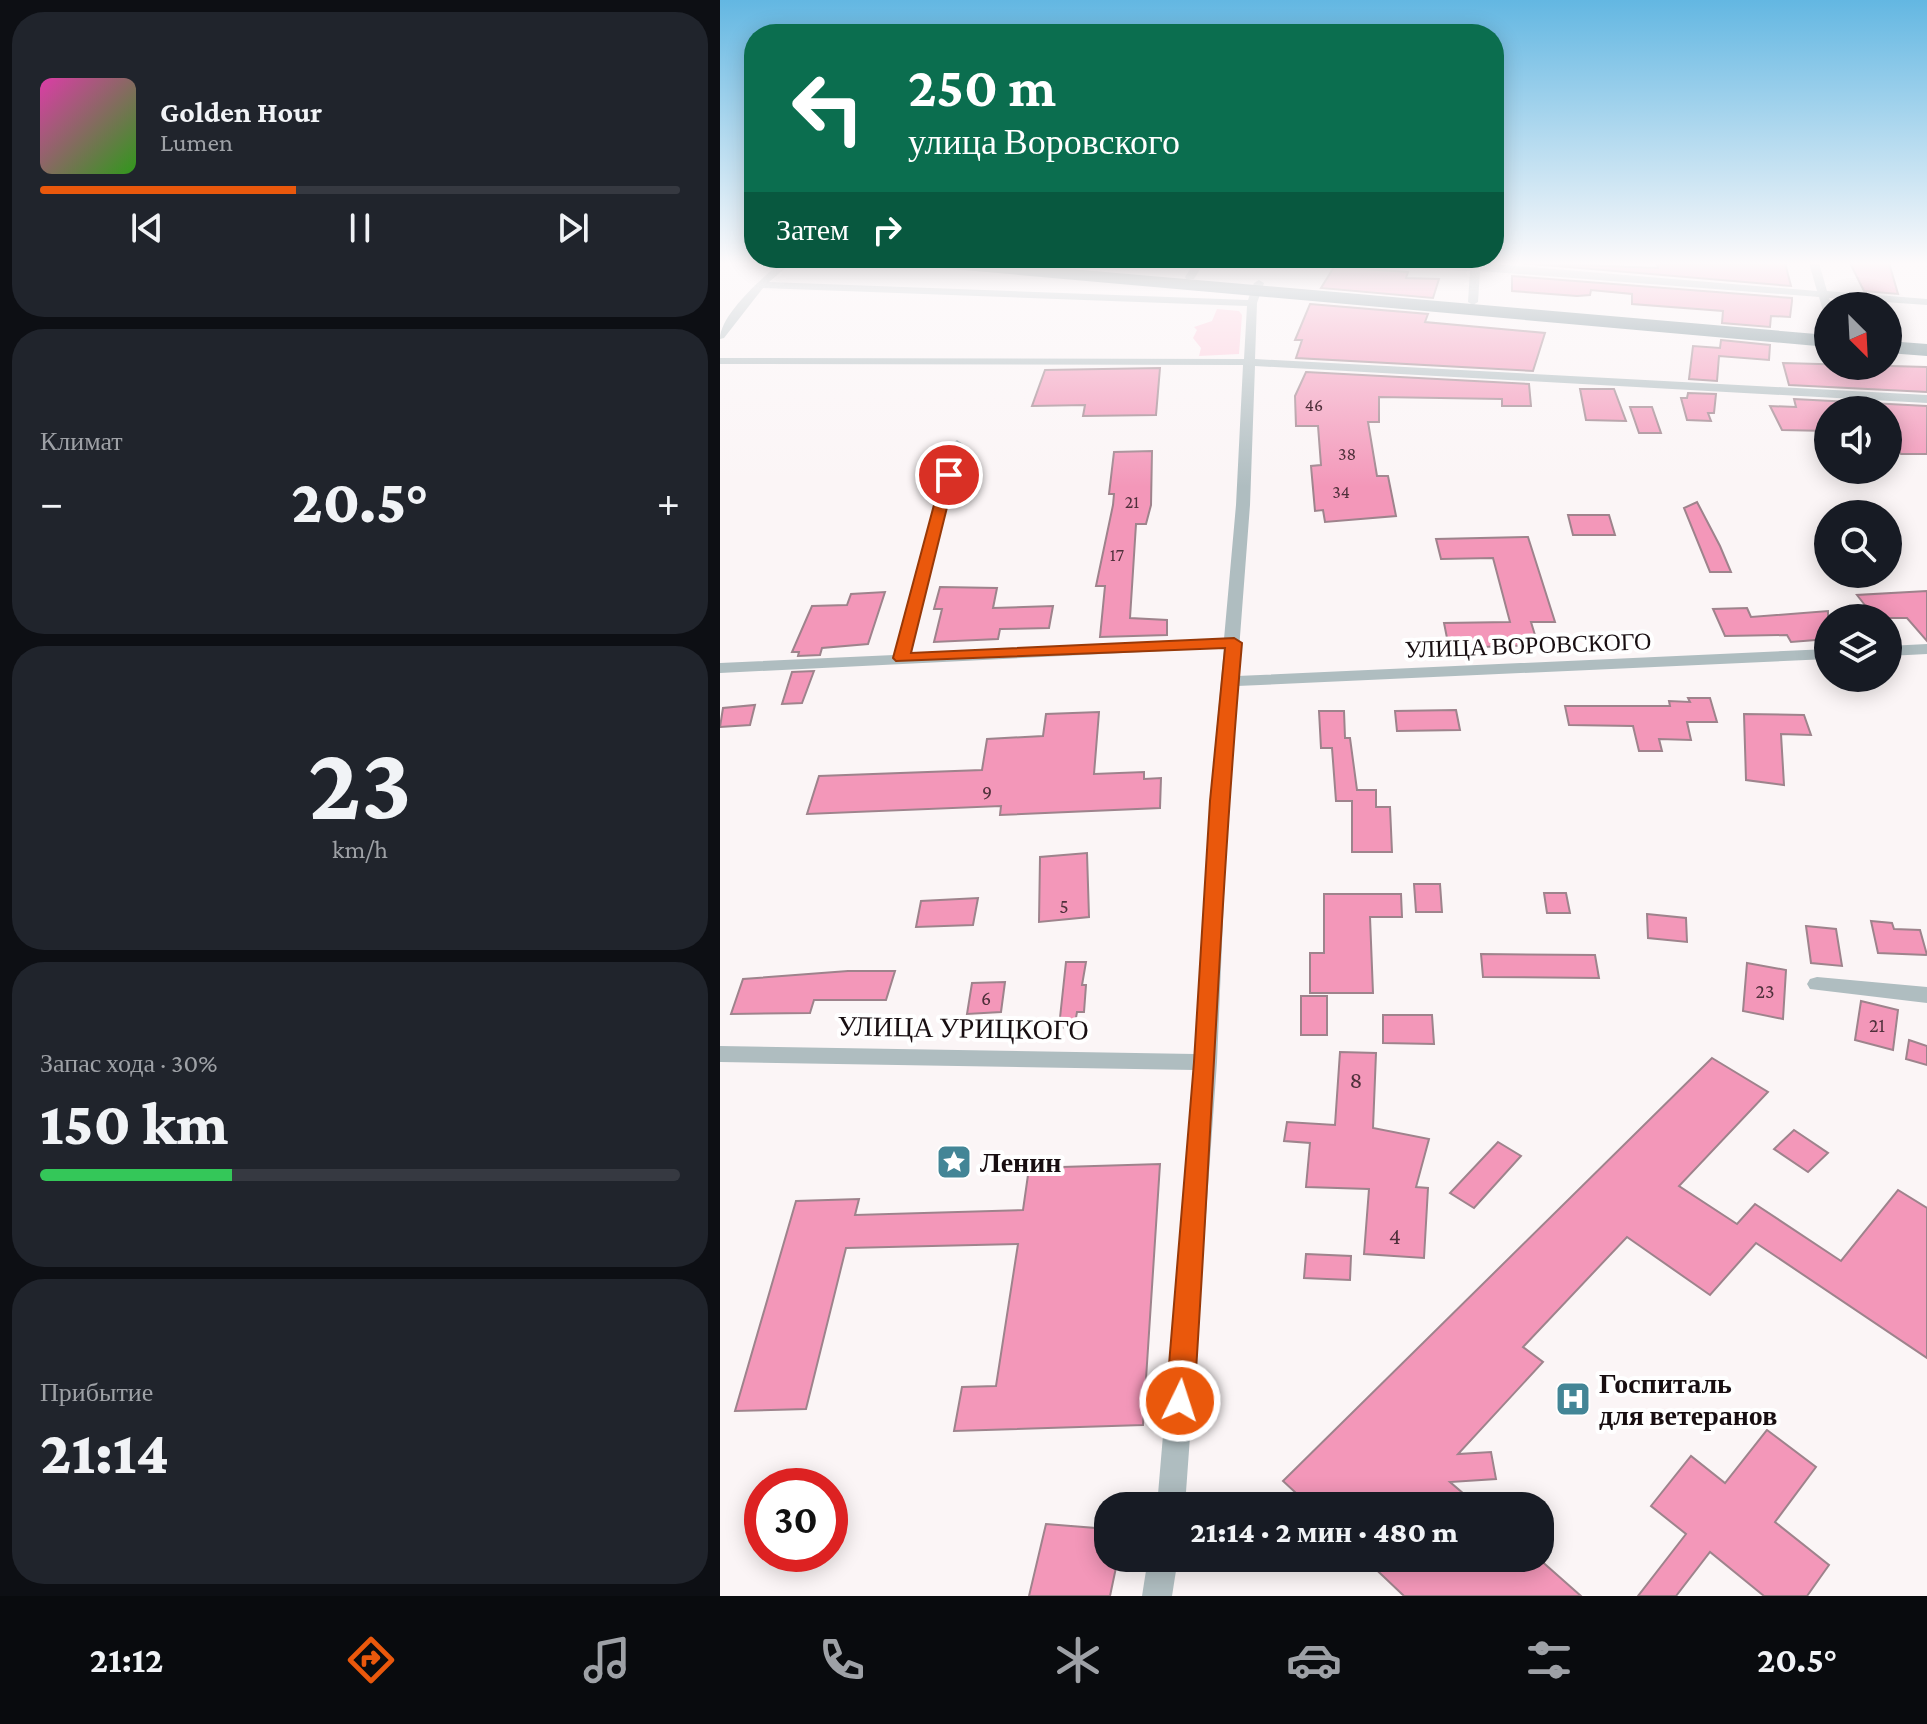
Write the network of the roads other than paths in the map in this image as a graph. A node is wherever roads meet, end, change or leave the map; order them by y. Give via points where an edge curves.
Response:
1 (1252, 337) edge
2 (1786, 337) edge
3 (1902, 339) edge
4 (1814, 340) edge
5 (1927, 342) edge
6 (1902, 348) edge
7 (1927, 350) edge
8 (720, 361) edge
9 (1250, 362) junction
10 (1927, 399) edge
11 (957, 444) dead end
12 (1234, 643) junction
13 (1927, 649) edge
14 (1902, 650) edge
15 (1814, 655) edge
16 (901, 658) junction
17 (720, 668) edge
18 (1230, 681) junction
19 (1817, 984) dead end
20 (1927, 995) edge
21 (720, 1054) edge
22 (1206, 1062) junction
23 (1172, 1492) edge
24 (1161, 1572) edge
25 (1157, 1596) edge

1 - 9 street
2 - 4 main road
3 - 5 main road
6 - 7 main road
8 - 9 street
9 - 10 street
9 - 12 street
11 - 16 street
12 - 16 street
12 - 18 street
13 - 14 street
15 - 18 street, УЛИЦА ВОРОВСКОГО
16 - 17 street
18 - 22 street
19 - 20 street
21 - 22 street, УЛИЦА УРИЦКОГО
22 - 23 street
24 - 25 street

